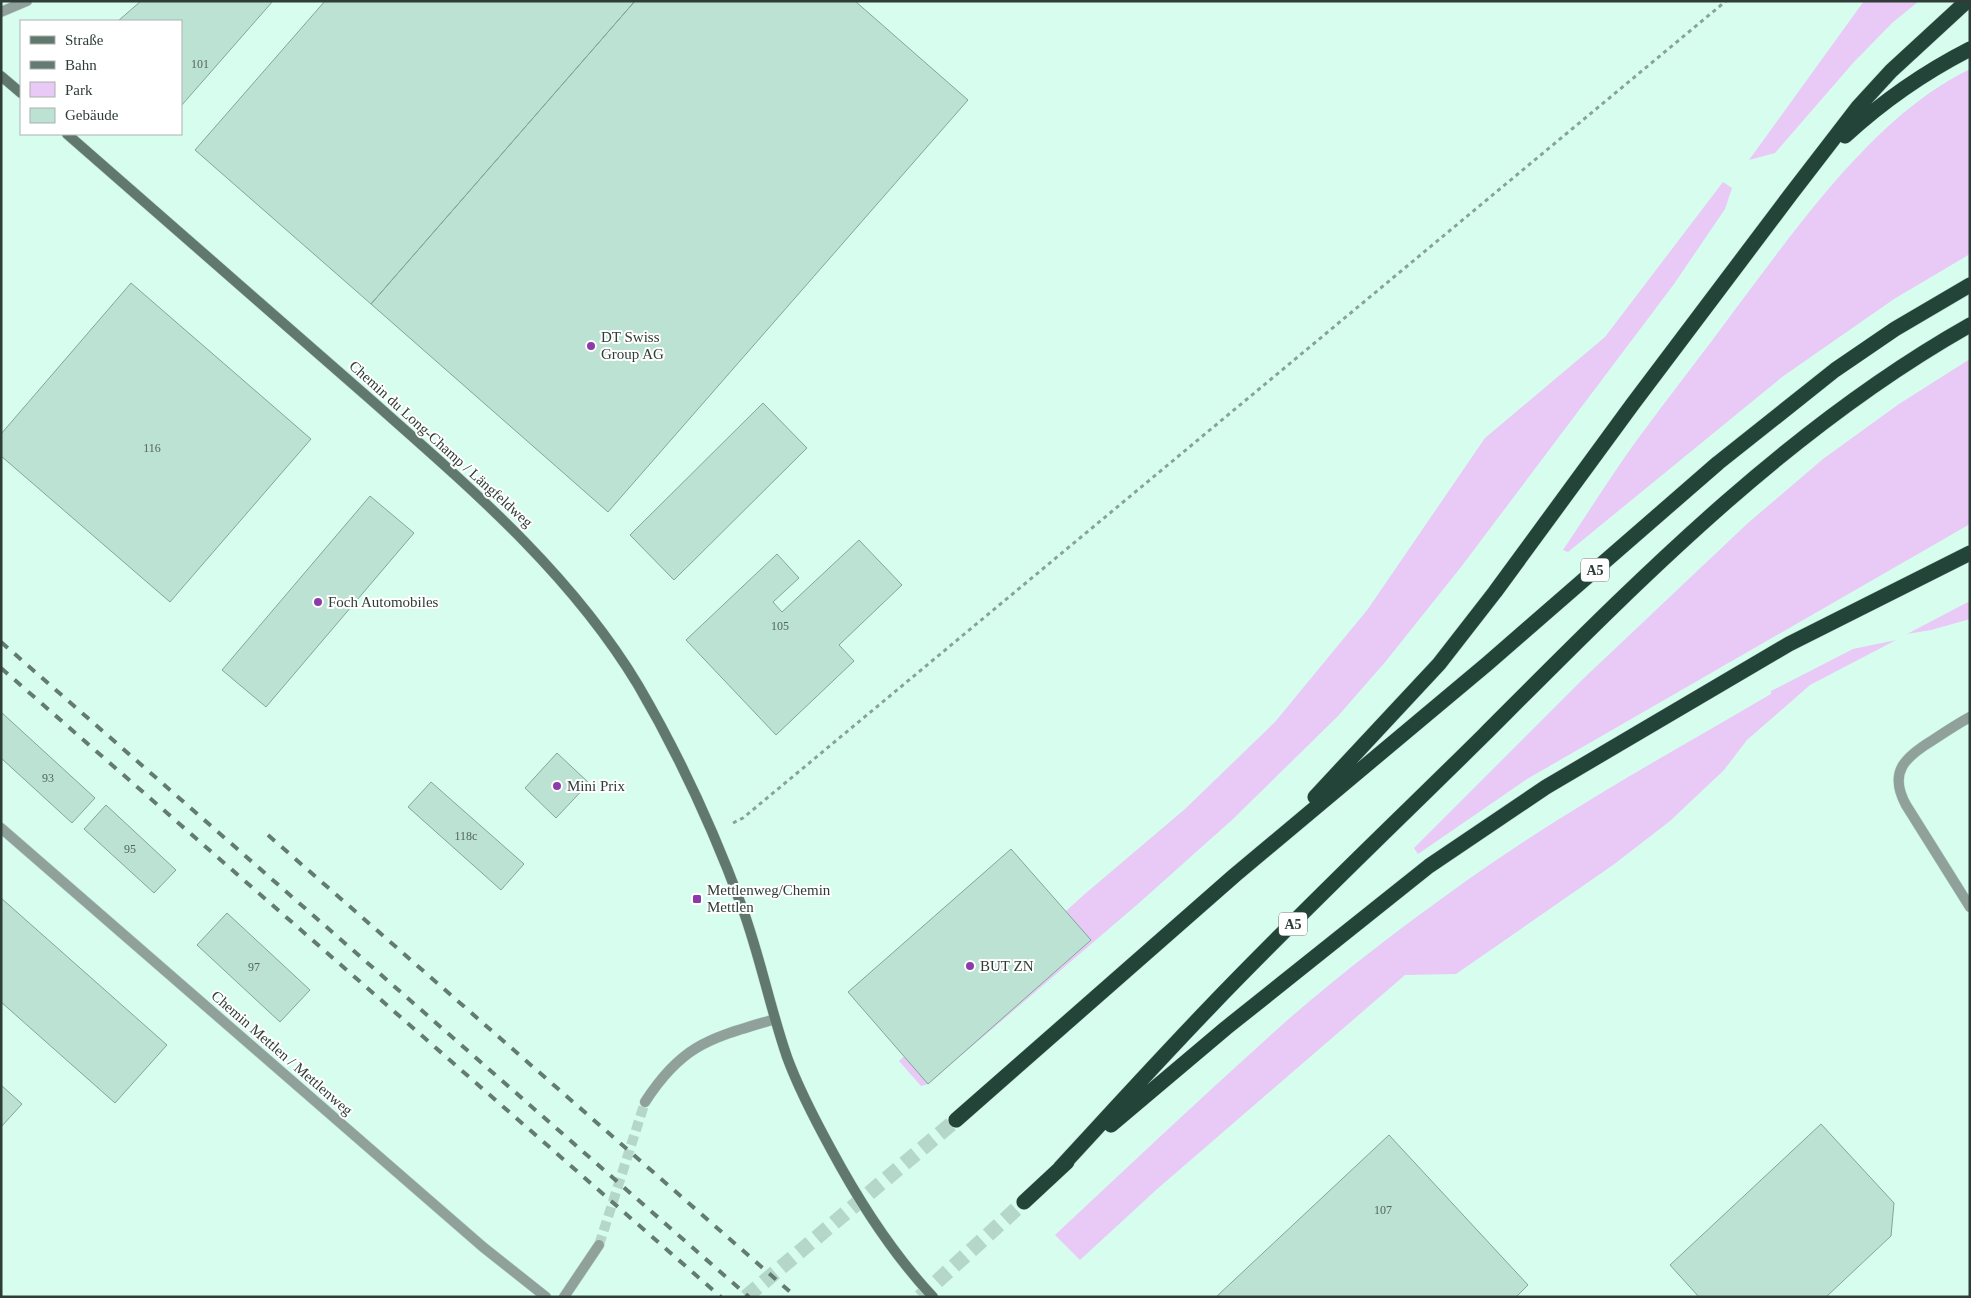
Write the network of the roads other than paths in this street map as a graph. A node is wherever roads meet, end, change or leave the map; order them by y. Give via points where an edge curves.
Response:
1 (27, 1) edge
2 (1967, 1) edge
3 (1, 12) edge
4 (1970, 49) edge
5 (1, 76) edge
6 (20, 92) edge
7 (69, 135) edge
8 (1791, 194) junction
9 (1970, 285) edge
10 (1970, 325) edge
11 (1970, 553) edge
12 (1970, 716) edge
13 (1, 828) edge
14 (1235, 875) junction
15 (1970, 907) edge
16 (775, 1019) junction
17 (645, 1102) tunnel mouth
18 (956, 1120) tunnel mouth
19 (1060, 1168) junction
20 (1024, 1202) tunnel mouth
21 (599, 1245) tunnel mouth
22 (546, 1297) edge
23 (564, 1297) edge
24 (933, 1297) edge

1 - 3 street
2 - 8 highway via 1891,71 1858,107
4 - 8 highway via 1891,96 1840,140
5 - 6 main road
7 - 16 main road, Chemin du Long-Champ / Längfeldweg via 471,489 541,558 592,620 637,685 712,832 743,909
8 - 14 highway via 1439,664 1324,788
9 - 14 highway, A5 via 1895,329 1771,420
10 - 19 highway, A5 via 1852,401 1742,489 1680,544 1209,1008
11 - 19 highway via 1790,644 1546,787 1488,826 1354,924
12 - 15 street via 1914,751 1901,768 1898,780 1906,805
13 - 22 street, Chemin Mettlen / Mettlenweg via 483,1247
14 - 18 highway, A5
16 - 17 street via 724,1034 696,1047 659,1081
16 - 24 main road, Chemin du Long-Champ / Längfeldweg via 800,1092 856,1195 888,1244
19 - 20 highway, A5
21 - 23 street

